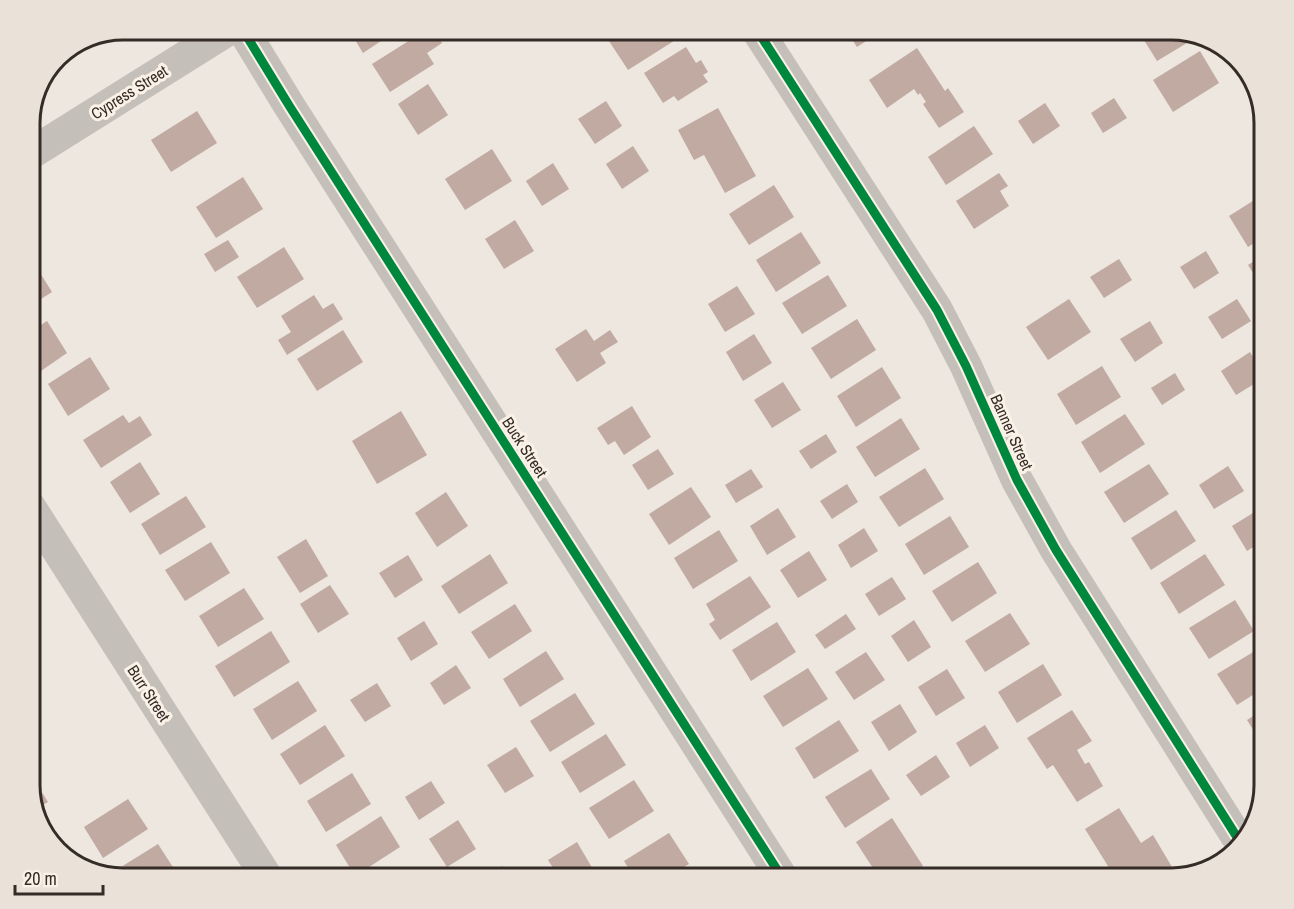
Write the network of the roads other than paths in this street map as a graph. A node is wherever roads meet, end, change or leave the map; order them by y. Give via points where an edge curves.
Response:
1 (212, 40) edge
2 (249, 40) edge
3 (763, 40) edge
4 (41, 147) edge
5 (41, 524) edge
6 (1236, 836) edge
7 (261, 868) edge
8 (776, 868) edge

1 - 4 street, Cypress Street
2 - 8 street, Buck Street
3 - 6 street, Banner Street via 937,310 1017,480 1056,550
5 - 7 street, Burr Street

